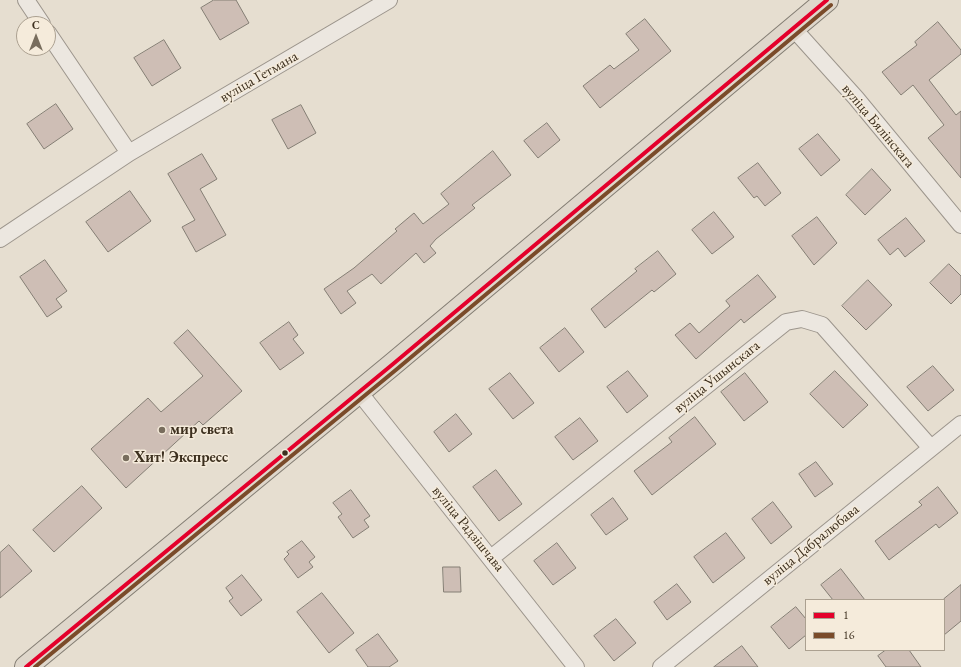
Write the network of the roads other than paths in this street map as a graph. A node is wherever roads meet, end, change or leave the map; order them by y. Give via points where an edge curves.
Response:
1 (26, 0) edge
2 (389, 0) edge
3 (827, 0) edge
4 (37, 16) edge
5 (793, 28) junction
6 (56, 45) edge
7 (129, 153) junction
8 (961, 225) edge
9 (0, 239) edge
10 (359, 392) junction
11 (961, 424) edge
12 (931, 448) junction
13 (491, 558) junction
14 (26, 667) edge
15 (576, 667) edge
16 (661, 667) edge

1 - 4 street
2 - 7 street, вуліца Гетмана
3 - 5 main road
5 - 8 street, вуліца Бялінскага via 856,98
5 - 10 main road
6 - 7 street
7 - 9 street, вуліца Гетмана
10 - 13 street, вуліца Радзішчава
10 - 14 main road
11 - 12 street, вуліца Дабралюбава
12 - 13 street, вуліца Ушынскага via 822,325 802,320 786,322
12 - 16 street, вуліца Дабралюбава
13 - 15 street, вуліца Радзішчава

